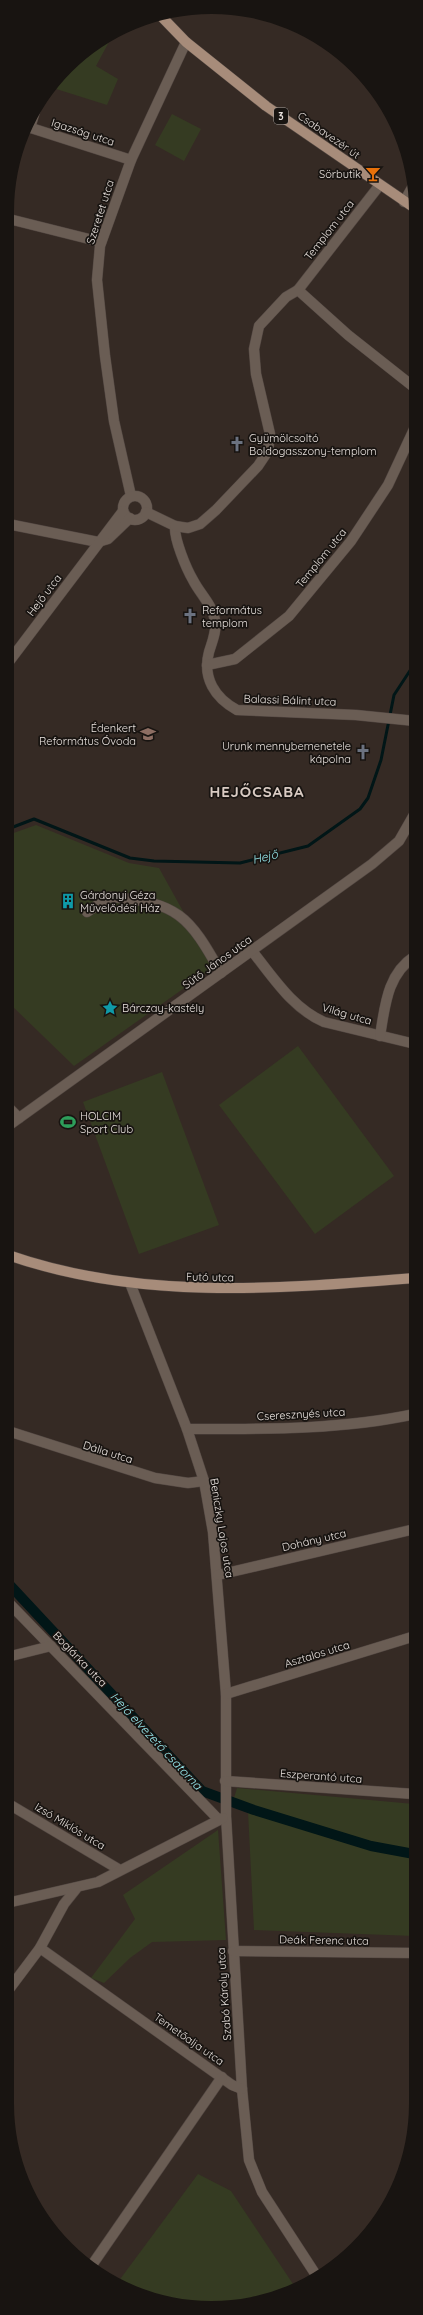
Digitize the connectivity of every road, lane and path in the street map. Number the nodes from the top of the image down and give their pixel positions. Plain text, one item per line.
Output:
1 (165, 20) edge
2 (186, 42) junction
3 (32, 128) edge
4 (130, 160) junction
5 (379, 186) junction
6 (408, 194) edge
7 (404, 202) junction
8 (409, 205) edge
9 (14, 220) edge
10 (102, 242) junction
11 (298, 290) junction
12 (409, 383) edge
13 (409, 440) edge
14 (131, 496) junction
15 (146, 512) junction
16 (126, 514) junction
17 (14, 525) edge
18 (175, 526) junction
19 (98, 542) junction
20 (14, 655) edge
21 (208, 665) junction
22 (409, 720) edge
23 (409, 825) edge
24 (87, 912) dead end
25 (252, 951) junction
26 (409, 961) edge
27 (222, 973) junction
28 (380, 1036) junction
29 (409, 1043) edge
30 (14, 1113) edge
31 (19, 1118) junction
32 (14, 1122) edge
33 (14, 1257) edge
34 (409, 1278) edge
35 (130, 1283) junction
36 (409, 1415) edge
37 (187, 1429) junction
38 (14, 1433) edge
39 (204, 1481) junction
40 (409, 1530) edge
41 (218, 1575) junction
42 (14, 1607) edge
43 (409, 1638) edge
44 (51, 1646) junction
45 (14, 1655) edge
46 (226, 1694) junction
47 (225, 1785) junction
48 (409, 1794) edge
49 (14, 1807) edge
50 (224, 1815) junction
51 (120, 1870) junction
52 (76, 1889) junction
53 (14, 1902) edge
54 (40, 1948) junction
55 (234, 1951) junction
56 (409, 1953) edge
57 (14, 1983) edge
58 (222, 2078) junction
59 (242, 2089) junction
60 (94, 2262) edge
61 (314, 2272) edge

1 - 2 main road, Csabavezér út / 3
2 - 4 street, Szeretet utca
2 - 5 main road, Csabavezér út / 3
3 - 4 street, Igazság utca
4 - 10 street, Szeretet utca
5 - 7 main road, Csabavezér út / 3
5 - 11 street, Templom utca
6 - 7 street
7 - 8 main road, Csabavezér út / 3
9 - 10 street
10 - 14 street, Szeretet utca
11 - 12 street
11 - 18 street, Templom utca
13 - 21 street, Templom utca
14 - 15 street
14 - 16 street
15 - 16 street
15 - 18 street
16 - 19 street, Hejő utca
17 - 19 street
18 - 21 street, Balassi Bálint utca
19 - 20 street, Hejő utca
21 - 22 street, Balassi Bálint utca
23 - 25 street, Sütő János utca
24 - 27 street
25 - 27 street, Sütő János utca
25 - 28 street, Világ utca
26 - 28 street
27 - 31 street, Sütő János utca
28 - 29 street, Világ utca
30 - 31 street
31 - 32 street, Sütő János utca
33 - 35 main road, Futó utca
34 - 35 main road, Futó utca
35 - 37 street, Beniczky Lajos utca
36 - 37 street, Cseresznyés utca
37 - 39 street, Beniczky Lajos utca
38 - 39 street, Dália utca
39 - 41 street, Beniczky Lajos utca
40 - 41 street, Dohány utca
41 - 46 street, Beniczky Lajos utca
42 - 44 street, Boglárka utca
43 - 46 street, Asztalos utca
44 - 45 street
44 - 50 street, Boglárka utca
46 - 47 street, Beniczky Lajos utca
47 - 48 street, Eszperantó utca
47 - 50 street, Szabó Károly utca
49 - 51 street, Izsó Miklós utca
50 - 51 street
50 - 55 street, Szabó Károly utca
51 - 52 street
52 - 53 street
52 - 54 street
54 - 57 street
54 - 58 street, Temetőalja utca
55 - 56 street, Deák Ferenc utca
55 - 59 street, Szabó Károly utca
58 - 59 street
58 - 60 street, Temetőalja utca
59 - 61 street, Szabó Károly utca

